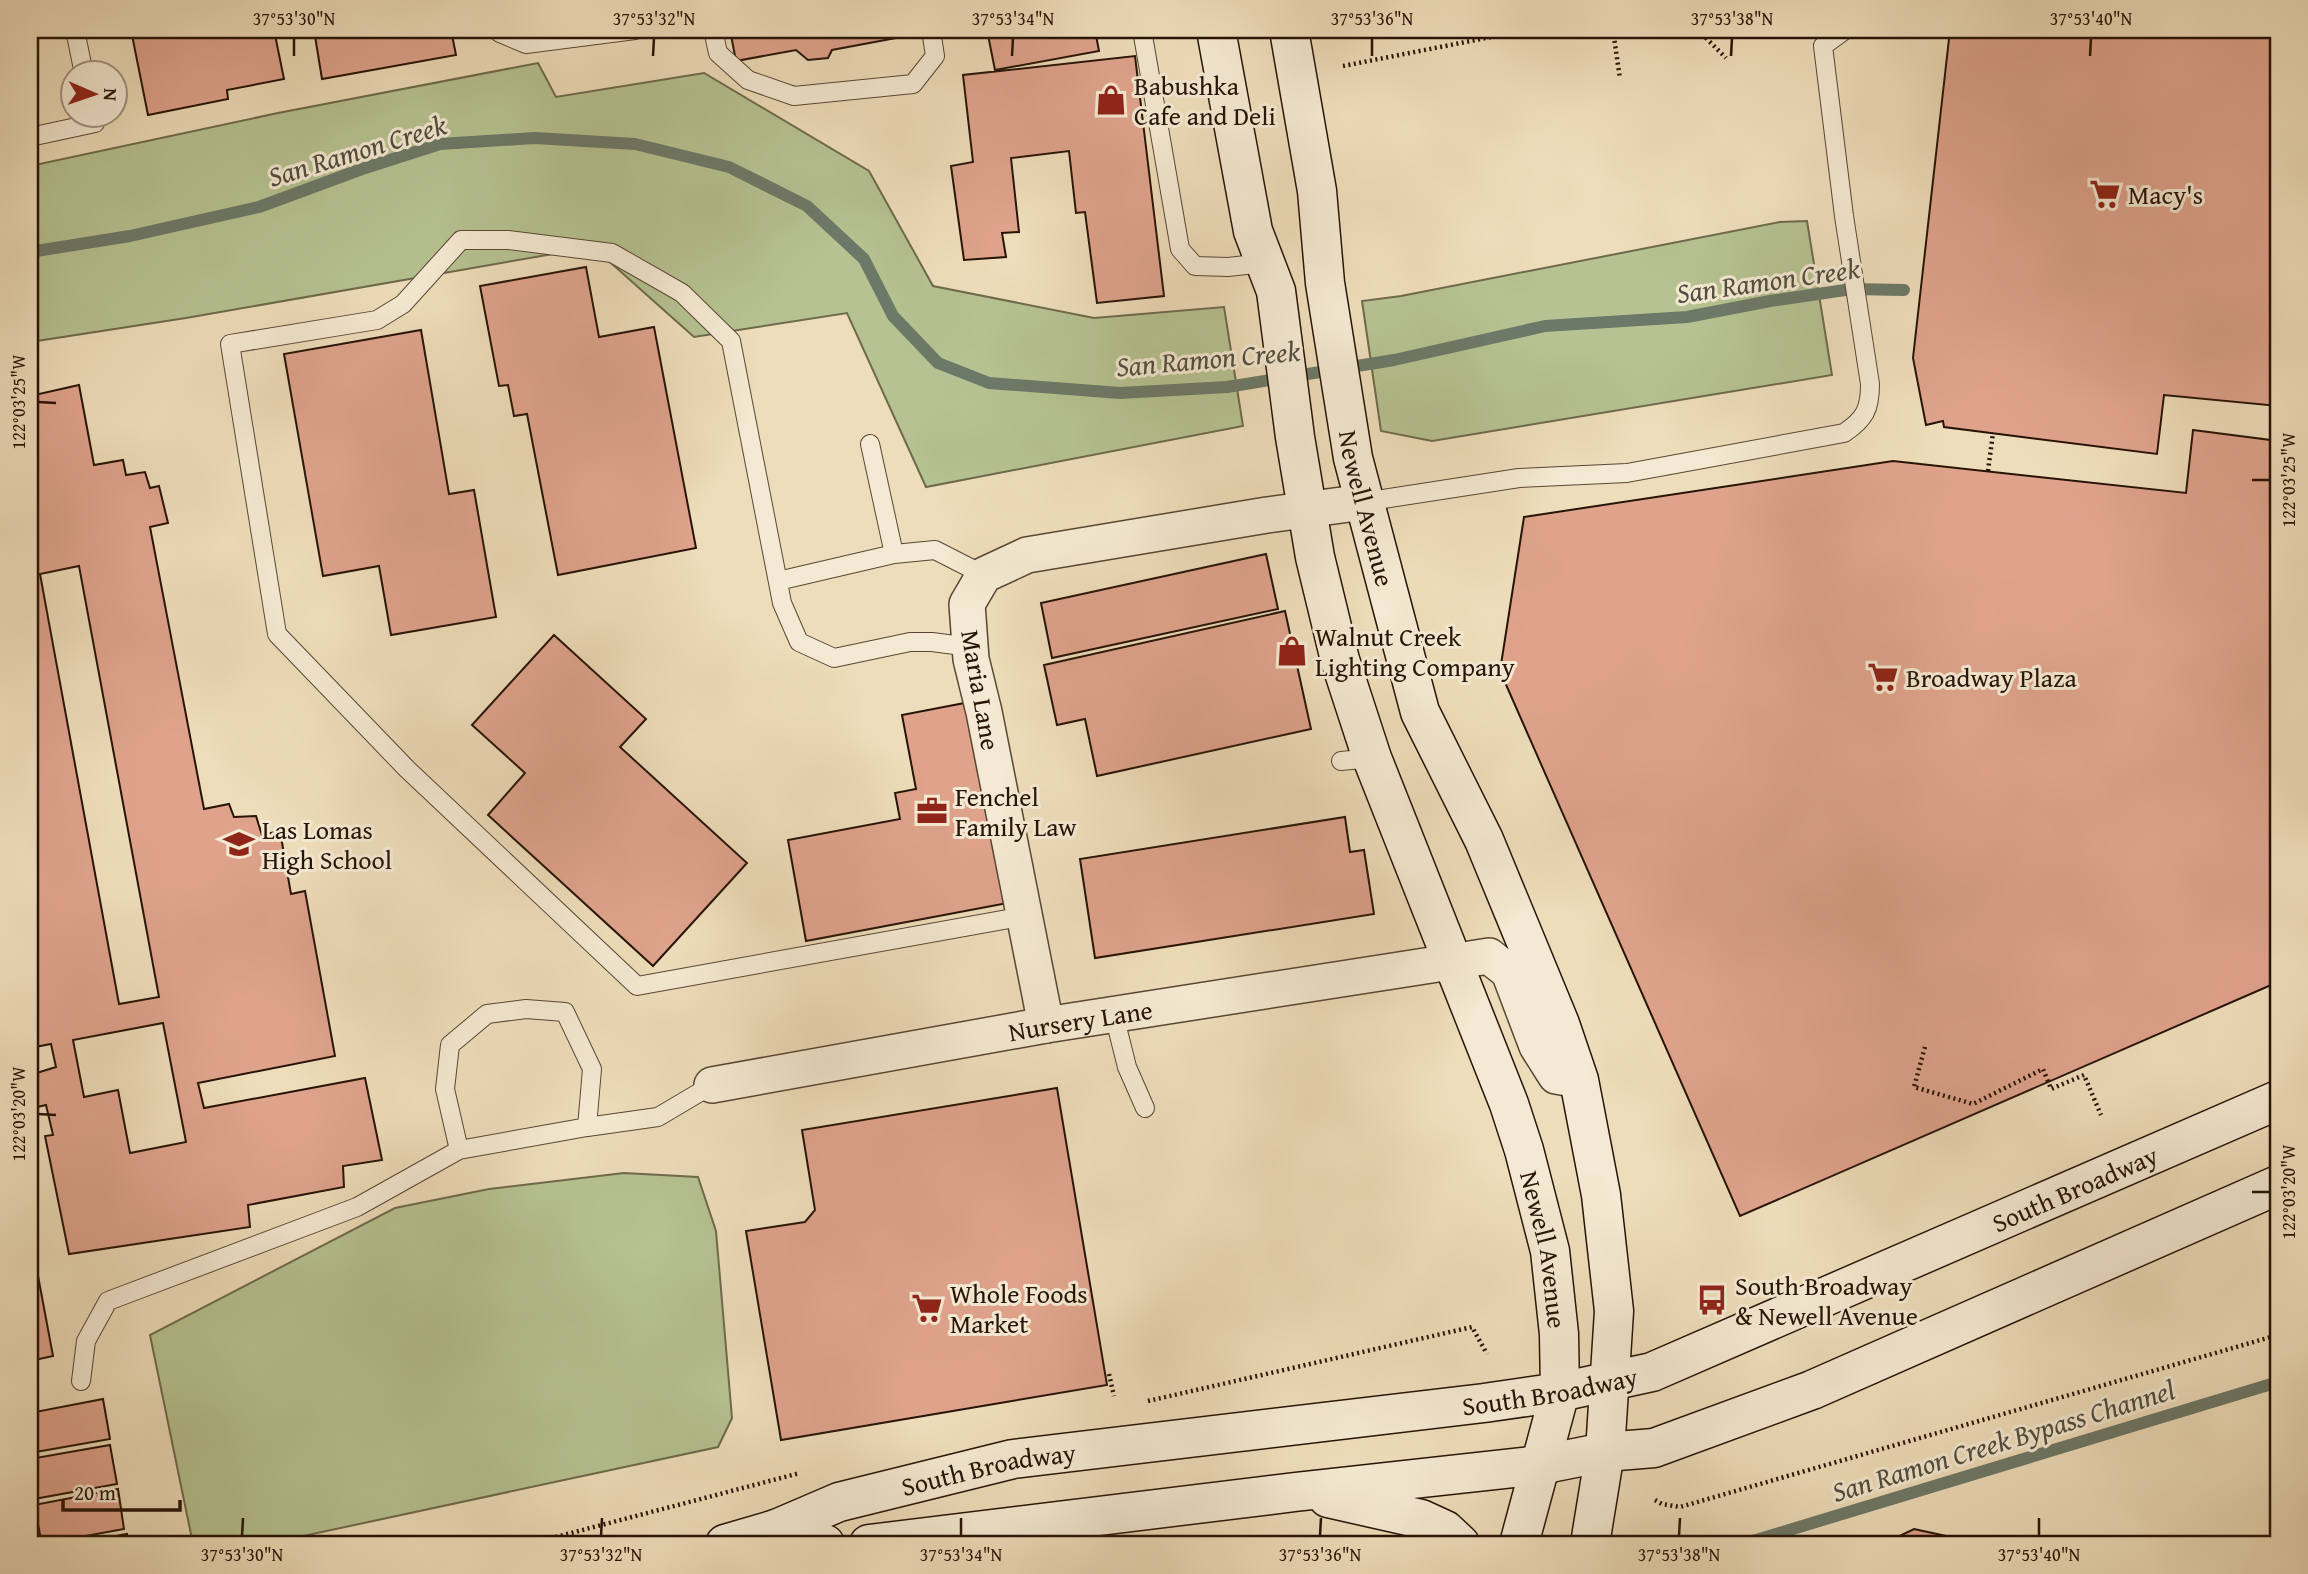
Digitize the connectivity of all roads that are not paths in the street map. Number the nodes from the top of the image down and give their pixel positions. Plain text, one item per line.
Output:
1 (75, 30) edge
2 (500, 30) edge
3 (635, 30) edge
4 (713, 30) edge
5 (931, 30) edge
6 (1142, 30) edge
7 (1216, 30) edge
8 (1289, 30) edge
9 (1845, 30) edge
10 (81, 60) edge
11 (62, 130) edge
12 (30, 137) edge
13 (1270, 277) junction
14 (870, 444) dead end
15 (1364, 502) junction
16 (1308, 509) junction
17 (894, 554) junction
18 (984, 575) junction
19 (778, 581) junction
20 (970, 648) junction
21 (1024, 916) junction
22 (1452, 962) junction
23 (1114, 1015) junction
24 (1046, 1025) junction
25 (1579, 1080) junction
26 (712, 1085) joint
27 (2278, 1100) edge
28 (1145, 1108) dead end
29 (587, 1127) junction
30 (459, 1150) junction
31 (2278, 1185) edge
32 (81, 1381) dead end
33 (1608, 1383) junction
34 (1560, 1392) junction
35 (1605, 1452) junction
36 (1540, 1465) junction
37 (1295, 1492) junction
38 (776, 1529) junction
39 (725, 1544) edge
40 (825, 1544) edge
41 (869, 1544) edge
42 (1460, 1544) edge
43 (1519, 1544) edge
44 (1590, 1544) edge

1 - 10 lane
2 - 3 lane
4 - 5 lane
6 - 13 lane
7 - 13 street, Newell Avenue
8 - 15 street, Newell Avenue
9 - 15 lane
11 - 12 lane
13 - 16 street, Newell Avenue
14 - 17 lane
15 - 16 street
15 - 25 street, Newell Avenue
16 - 18 street
16 - 22 street, Newell Avenue
17 - 18 lane
17 - 19 lane
18 - 20 street, Maria Lane
19 - 20 lane
19 - 21 lane
20 - 21 street, Maria Lane
21 - 24 street, Maria Lane
22 - 23 street, Nursery Lane
22 - 25 street
22 - 34 street, Newell Avenue
23 - 24 street, Nursery Lane
23 - 28 lane
24 - 26 street, Nursery Lane
25 - 33 street, Newell Avenue
26 - 29 lane
27 - 33 street, South Broadway
29 - 30 lane
29 - 30 lane
30 - 32 lane
31 - 35 street, South Broadway
33 - 34 street, South Broadway
33 - 35 street, Newell Avenue
34 - 36 street, Newell Avenue
34 - 38 street, South Broadway
35 - 36 street, South Broadway
35 - 44 street, Newell Avenue
36 - 37 street, South Broadway
36 - 43 street, Newell Avenue
37 - 41 street, South Broadway
37 - 42 street
38 - 39 street, South Broadway
38 - 40 street

